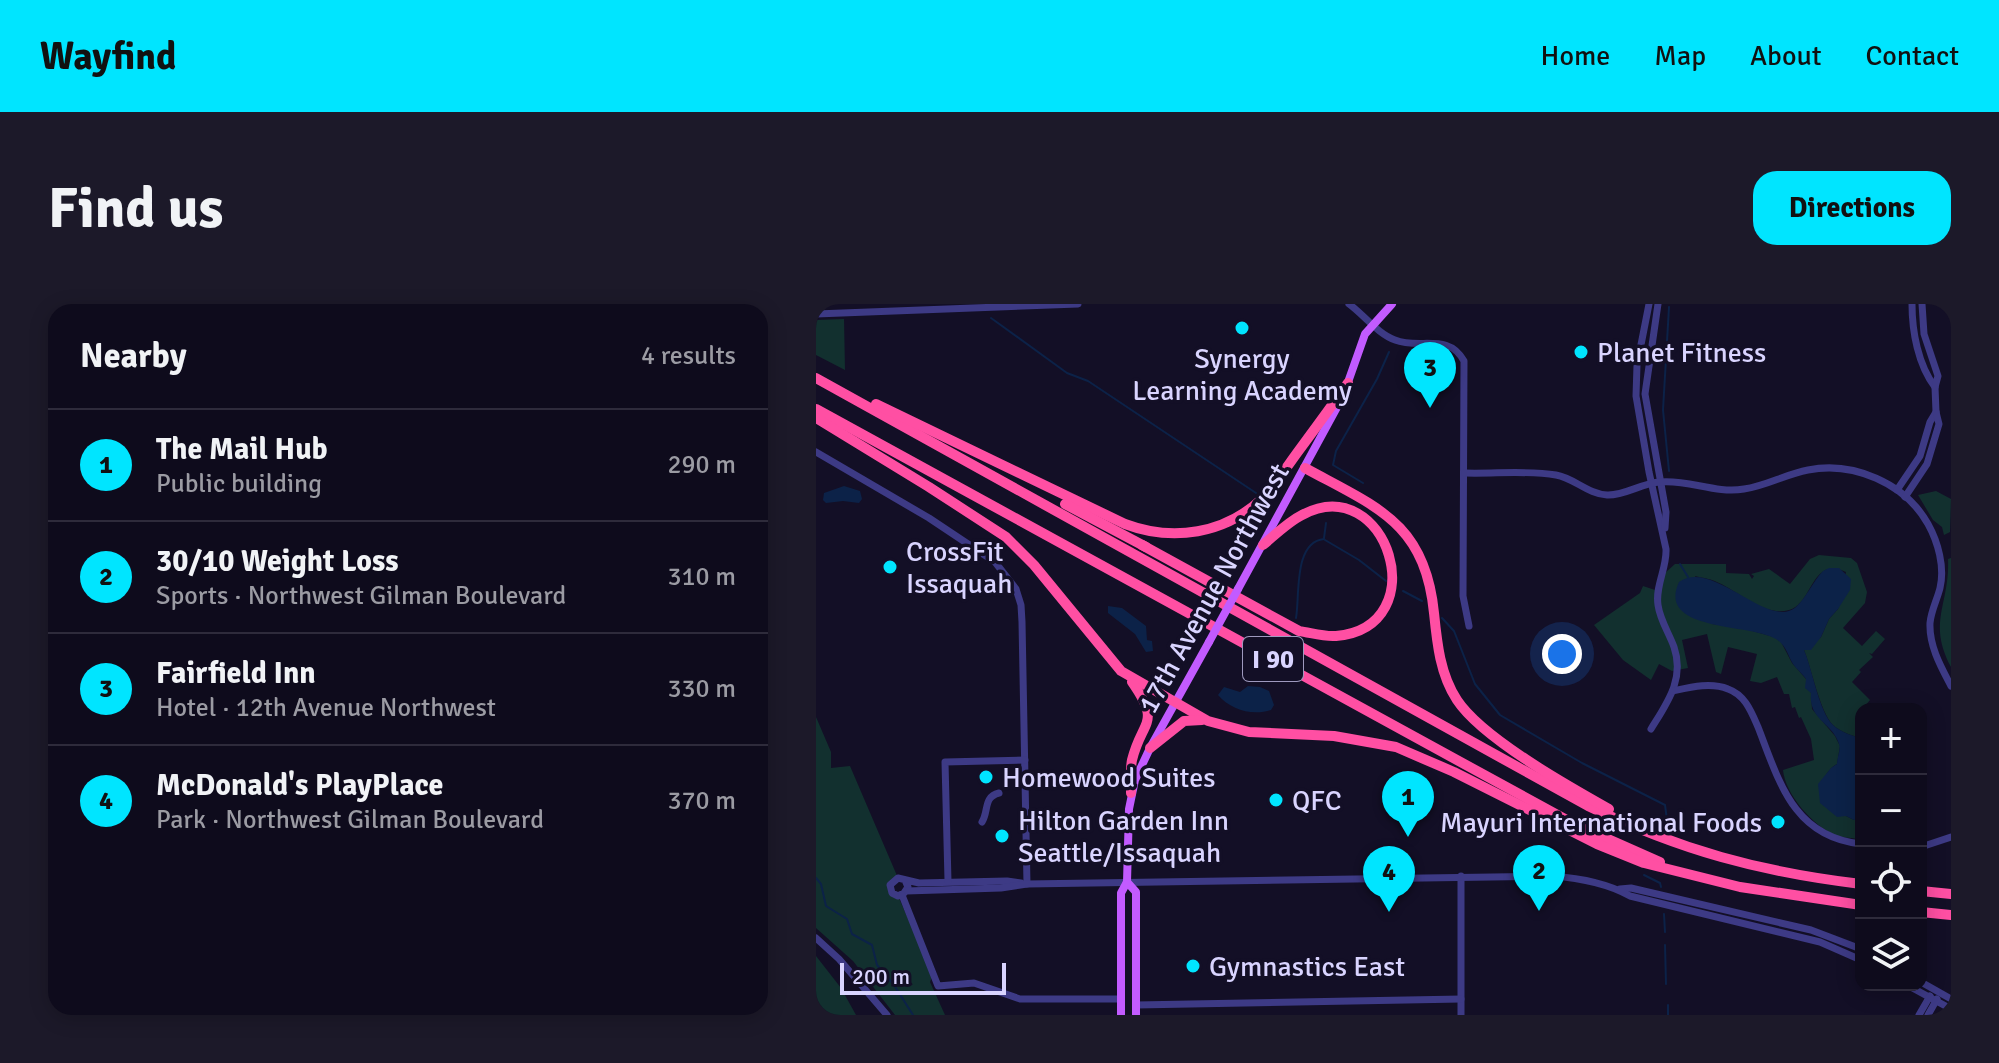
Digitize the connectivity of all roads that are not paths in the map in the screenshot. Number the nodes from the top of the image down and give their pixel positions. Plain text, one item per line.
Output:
1 (1078, 304) edge
2 (1349, 304) edge
3 (1392, 304) edge
4 (1649, 304) edge
5 (1658, 304) edge
6 (1912, 304) edge
7 (1922, 304) edge
8 (816, 314) edge
9 (1372, 323) junction
10 (816, 377) edge
11 (1348, 383) junction
12 (1935, 387) junction
13 (816, 409) edge
14 (1936, 412) junction
15 (816, 418) edge
16 (953, 443) junction
17 (816, 452) edge
18 (1305, 468) junction
19 (1465, 473) junction
20 (1656, 482) junction
21 (1897, 490) junction
22 (1905, 497) junction
23 (1263, 545) junction
24 (1469, 626) dead end
25 (1128, 677) junction
26 (1951, 686) edge
27 (1673, 691) junction
28 (1175, 703) junction
29 (1208, 721) junction
30 (1651, 729) dead end
31 (1150, 748) junction
32 (1025, 760) junction
33 (999, 793) dead end
34 (1131, 793) junction
35 (982, 822) dead end
36 (1660, 838) junction
37 (1951, 839) edge
38 (1855, 843) edge
39 (1927, 845) edge
40 (1461, 876) junction
41 (905, 880) junction
42 (948, 881) junction
43 (1127, 882) junction
44 (1855, 883) edge
45 (1027, 884) junction
46 (1740, 887) junction
47 (1617, 889) junction
48 (1927, 892) edge
49 (904, 893) junction
50 (1951, 894) edge
51 (1855, 904) edge
52 (1927, 913) edge
53 (1951, 915) edge
54 (816, 938) edge
55 (1855, 947) edge
56 (1855, 957) edge
57 (1927, 988) edge
58 (1924, 991) edge
59 (1935, 995) junction
60 (1121, 999) junction
61 (1461, 999) junction
62 (1951, 999) edge
63 (1136, 1005) junction
64 (1951, 1009) edge
65 (887, 1015) edge
66 (1121, 1015) edge
67 (1136, 1015) edge
68 (1461, 1015) edge
69 (1919, 1015) edge
70 (1928, 1015) edge

1 - 8 street
2 - 9 street
3 - 9 main road
4 - 20 street
5 - 20 street
6 - 12 street
7 - 12 street
9 - 11 main road, 17th Avenue Northwest
9 - 19 street
10 - 16 highway
10 - 36 highway, I 90
11 - 16 highway
11 - 18 main road, 17th Avenue Northwest
12 - 14 street
13 - 46 highway, I 90
14 - 21 street
14 - 22 street
15 - 25 highway
16 - 23 highway
17 - 32 street
18 - 23 main road, 17th Avenue Northwest
18 - 36 highway
19 - 20 street
19 - 24 street
20 - 21 street
20 - 27 street
21 - 22 street
22 - 26 street
23 - 28 main road, 17th Avenue Northwest, bridge
25 - 28 highway
25 - 34 highway
27 - 30 street
27 - 38 street
28 - 29 highway
28 - 31 main road, 17th Avenue Northwest
29 - 31 highway
29 - 46 highway
31 - 34 main road, 17th Avenue Northwest
32 - 42 street
32 - 45 street
33 - 35 street
34 - 43 main road, 17th Avenue Northwest
36 - 44 highway, I 90
37 - 39 street
40 - 43 street
40 - 47 street
40 - 61 street
41 - 42 street
41 - 49 street
41 - 49 street
42 - 45 street
43 - 45 street
43 - 60 main road, 17th Avenue Northwest
43 - 63 main road, 17th Avenue Northwest
45 - 49 street
46 - 51 highway, I 90
47 - 55 street
47 - 56 street
48 - 50 highway
49 - 60 street
52 - 53 highway
54 - 65 street
57 - 59 street
58 - 59 street
59 - 62 street
59 - 64 street
59 - 69 street
59 - 70 street
60 - 66 main road, 17th Avenue Northwest
61 - 63 street
61 - 68 street
63 - 67 main road, 17th Avenue Northwest

